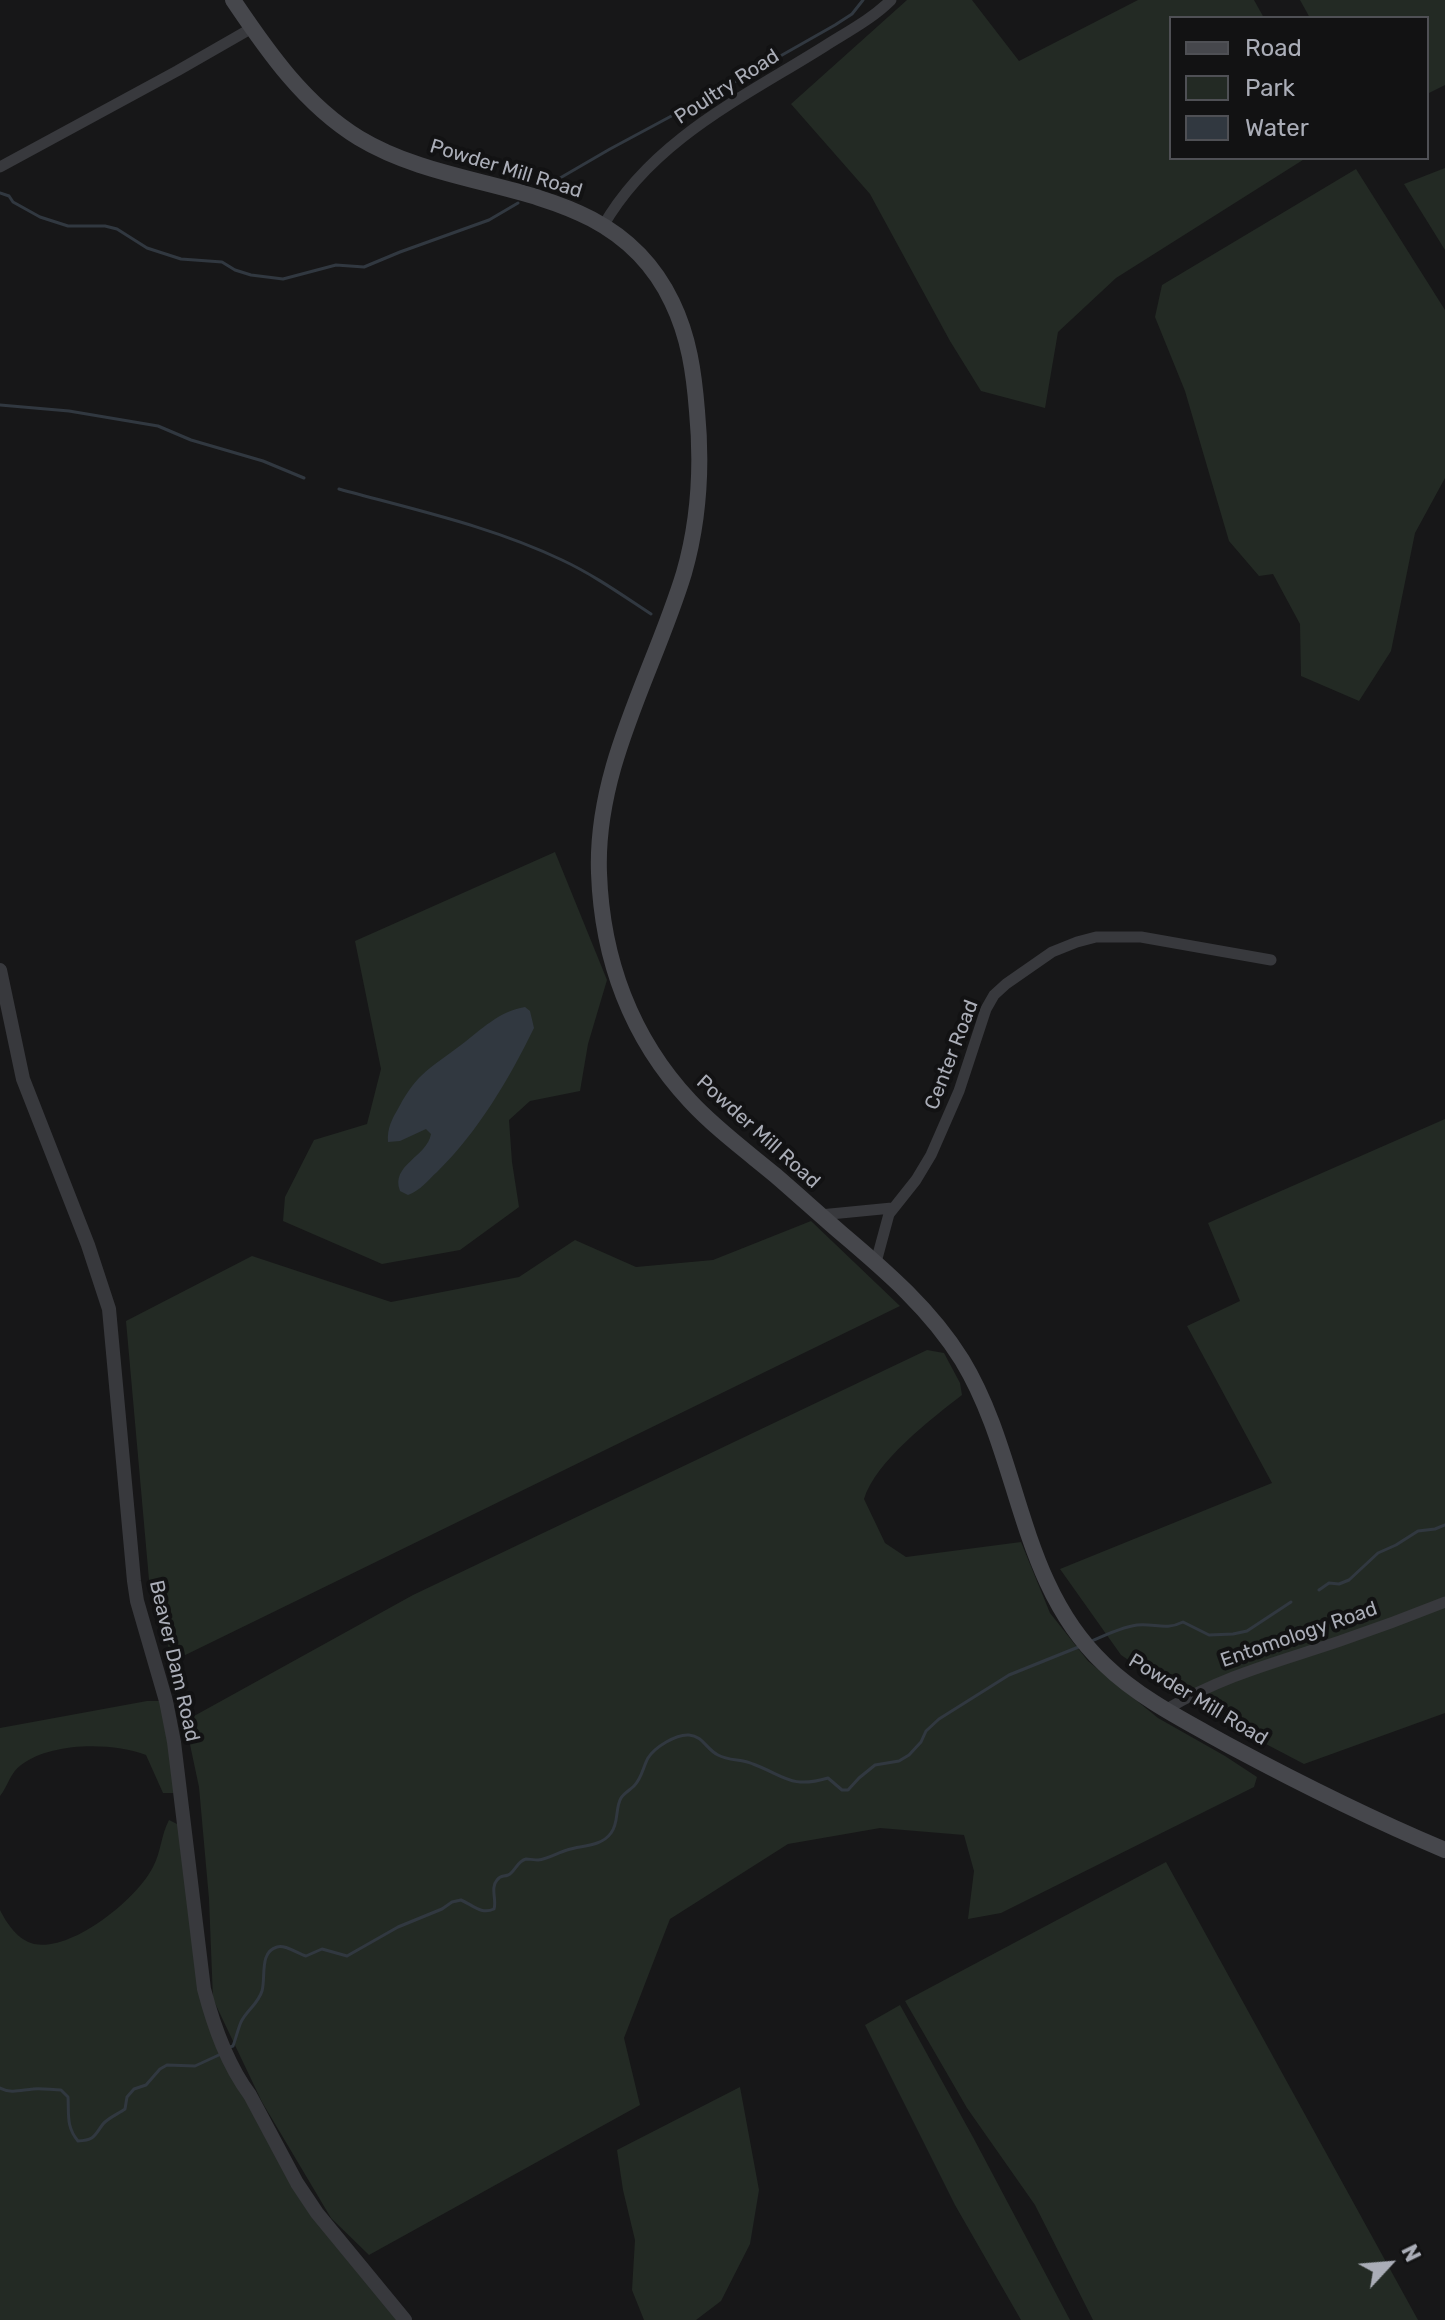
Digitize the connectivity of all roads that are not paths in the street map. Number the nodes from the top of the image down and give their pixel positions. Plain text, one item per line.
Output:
1 (233, 0) edge
2 (891, 0) edge
3 (252, 28) junction
4 (0, 167) edge
5 (603, 226) junction
6 (1271, 960) dead end
7 (0, 970) edge
8 (892, 1208) junction
9 (820, 1215) junction
10 (876, 1262) junction
11 (1445, 1602) edge
12 (1167, 1709) junction
13 (1445, 1850) edge
14 (405, 2320) edge

1 - 3 main road, Powder Mill Road
2 - 5 street, Poultry Road
3 - 4 street
3 - 5 main road, Powder Mill Road
5 - 9 main road, Powder Mill Road
6 - 8 street, Center Road
7 - 14 street, Beaver Dam Road
8 - 9 street
8 - 10 street, Center Road
9 - 10 main road, Powder Mill Road
10 - 12 main road, Powder Mill Road
11 - 12 street, Entomology Road
12 - 13 main road, Powder Mill Road

